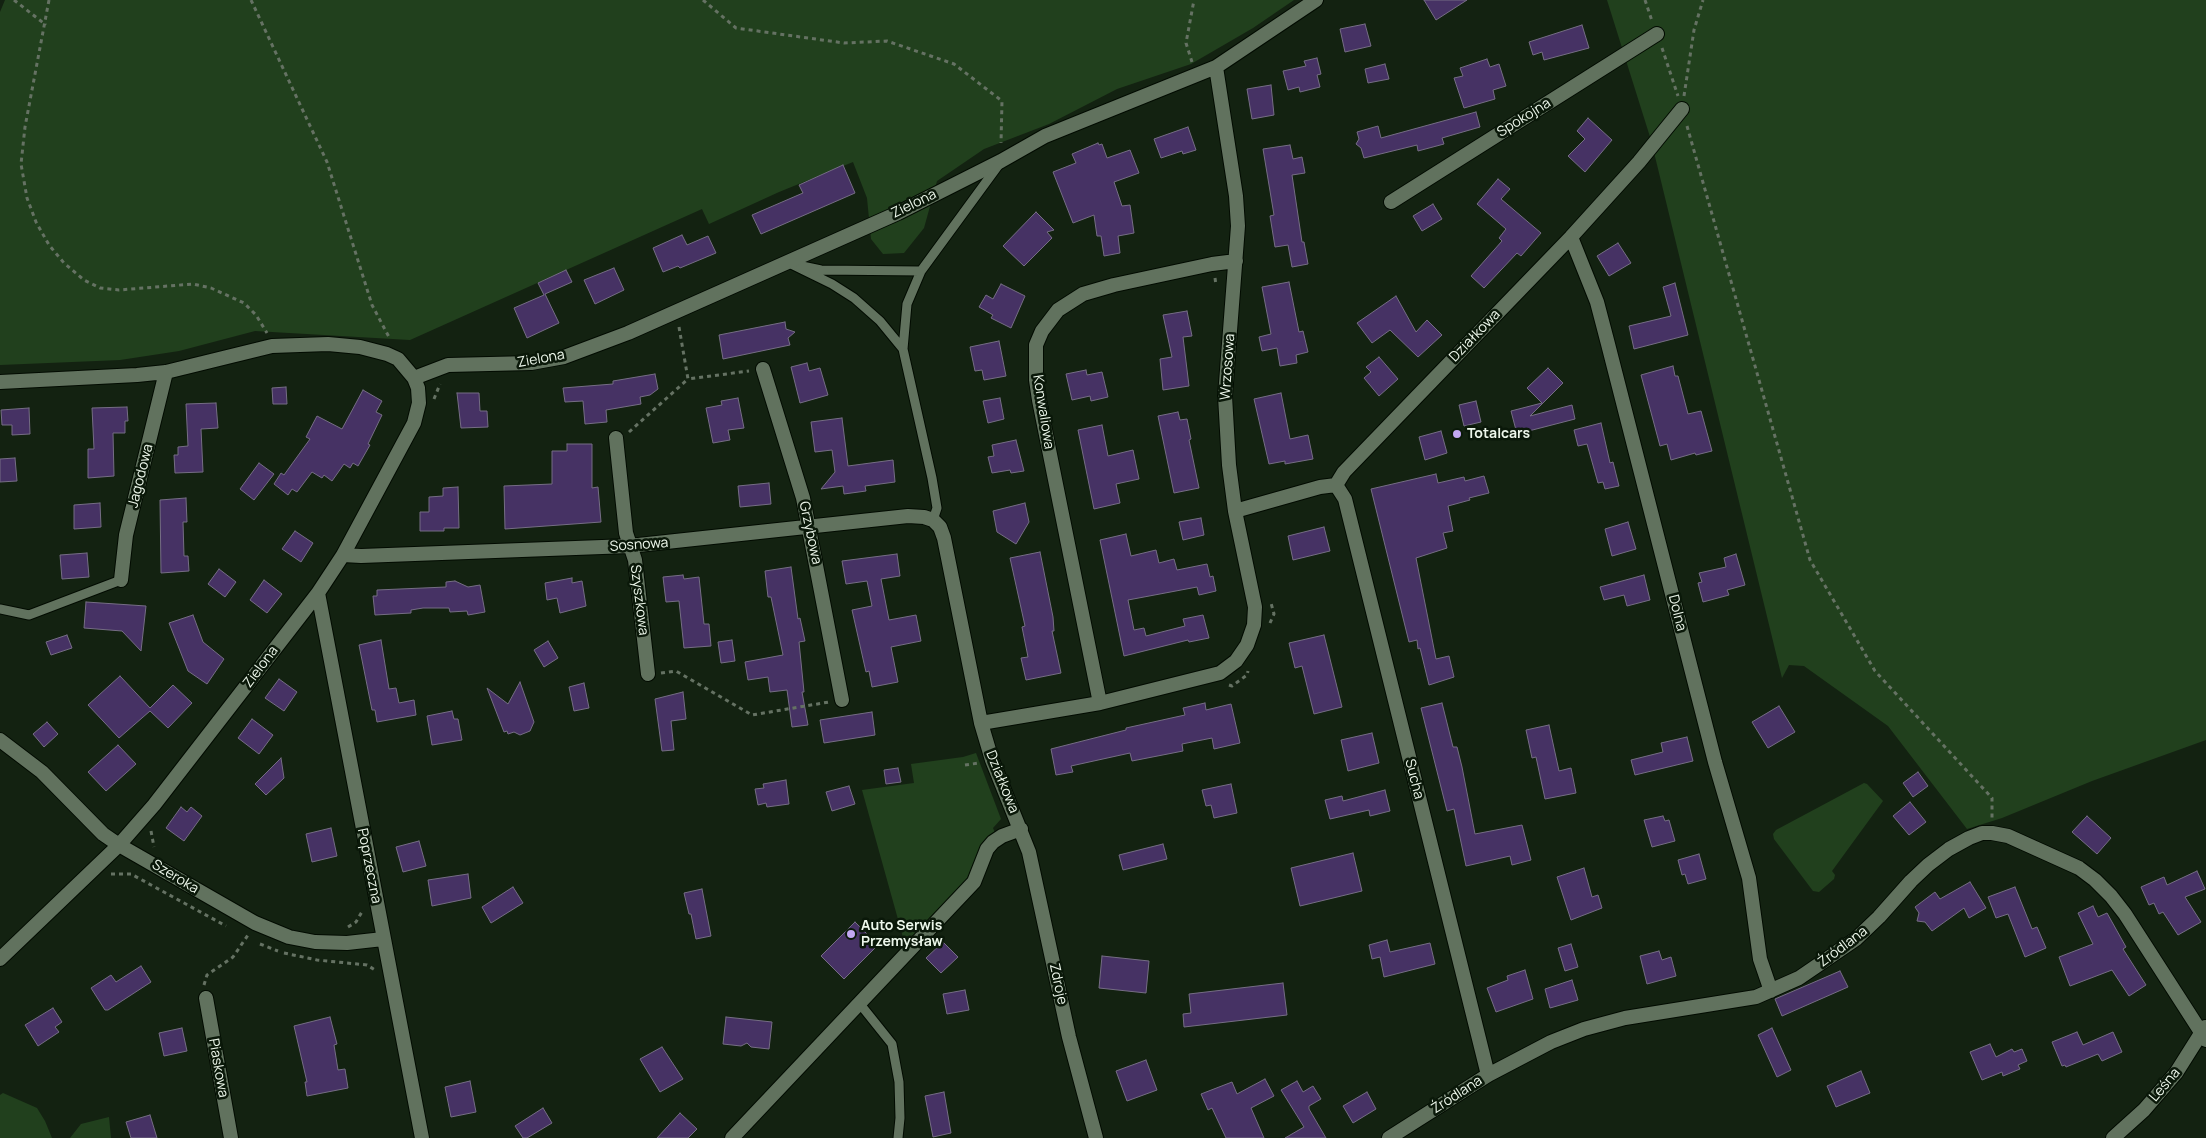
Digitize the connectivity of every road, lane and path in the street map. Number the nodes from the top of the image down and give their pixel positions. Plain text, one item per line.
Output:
1 (14, 0) edge
2 (49, 0) edge
3 (251, 0) edge
4 (703, 0) edge
5 (1194, 0) edge
6 (1316, 0) edge
7 (1645, 0) edge
8 (1703, 0) edge
9 (46, 25) junction
10 (1657, 34) junction
11 (1216, 67) junction
12 (1196, 75) junction
13 (1682, 109) junction
14 (1001, 161) junction
15 (1391, 202) dead end
16 (1571, 237) junction
17 (1236, 261) junction
18 (787, 262) junction
19 (921, 271) junction
20 (1208, 282) dead end
21 (1222, 288) dead end
22 (677, 311) junction
23 (272, 346) junction
24 (902, 349) junction
25 (398, 360) junction
26 (448, 365) junction
27 (763, 369) joint
28 (166, 372) junction
29 (414, 378) junction
30 (688, 379) junction
31 (0, 382) edge
32 (434, 401) dead end
33 (616, 441) joint
34 (1336, 485) junction
35 (1236, 511) junction
36 (933, 520) junction
37 (809, 528) junction
38 (630, 546) junction
39 (342, 555) junction
40 (121, 580) joint
41 (318, 593) junction
42 (1269, 597) dead end
43 (0, 609) edge
44 (1267, 630) dead end
45 (1242, 662) junction
46 (648, 674) joint
47 (1222, 684) dead end
48 (842, 700) joint
49 (1100, 703) junction
50 (981, 723) junction
51 (0, 740) edge
52 (982, 763) dead end
53 (965, 765) dead end
54 (152, 828) dead end
55 (1021, 829) junction
56 (1992, 833) junction
57 (119, 845) junction
58 (155, 850) dead end
59 (364, 904) dead end
60 (254, 923) junction
61 (343, 929) dead end
62 (384, 939) junction
63 (0, 959) edge
64 (1771, 991) junction
65 (206, 998) joint
66 (860, 1004) junction
67 (2205, 1032) edge
68 (1488, 1075) junction
69 (231, 1138) edge
70 (422, 1138) edge
71 (732, 1138) edge
72 (898, 1138) edge
73 (1096, 1138) edge
74 (1389, 1138) edge
75 (2113, 1138) edge

1 - 9 path
2 - 9 path
3 - 25 path
4 - 14 path
5 - 12 path
6 - 11 street, Zielona
7 - 10 path
8 - 13 path
9 - 23 path
10 - 13 path
10 - 15 street, Spokojna
11 - 12 street, Zielona
11 - 17 street, Wrzosowa
12 - 14 street, Zielona
13 - 16 street, Działkowa
13 - 56 path
14 - 18 street, Zielona
14 - 19 lane
16 - 34 street, Działkowa
16 - 64 street, Dolna
17 - 35 street, Wrzosowa
17 - 49 street, Konwaliowa
18 - 19 lane
18 - 22 street, Zielona
18 - 24 lane
19 - 24 lane
20 - 21 path
22 - 26 street, Zielona
22 - 30 path
23 - 25 street
23 - 28 street
24 - 36 lane
25 - 29 street
26 - 29 street, Zielona
26 - 32 path
27 - 30 path
27 - 37 street, Grzybowa
28 - 31 street
28 - 40 street, Jagodowa
29 - 39 street, Zielona
30 - 33 path
33 - 38 street, Szyszkowa
34 - 35 street
34 - 68 street, Sucha
35 - 45 street, Wrzosowa
36 - 37 street, Sosnowa
36 - 50 street, Działkowa
37 - 38 street, Sosnowa
37 - 48 street, Grzybowa
38 - 39 street, Sosnowa
38 - 46 street, Szyszkowa
39 - 41 street, Zielona
40 - 43 lane
41 - 57 street, Zielona
41 - 62 street, Poprzeczna
42 - 44 path
45 - 47 path
45 - 49 street
46 - 48 path
49 - 50 street
50 - 55 street, Działkowa
51 - 57 street, Szeroka
52 - 53 path
54 - 58 path
55 - 66 street, Działkowa
55 - 73 street, Zdroje
56 - 64 street, Źródlana
56 - 67 street, Źródlana
57 - 60 street, Szeroka
57 - 63 street, Zielona
59 - 61 path
60 - 62 street, Szeroka
60 - 65 path
62 - 70 street, Poprzeczna
64 - 68 street, Źródlana
65 - 69 street, Piaskowa
66 - 71 street, Działkowa
66 - 72 lane
67 - 75 street, Leśna
68 - 74 street, Źródlana

